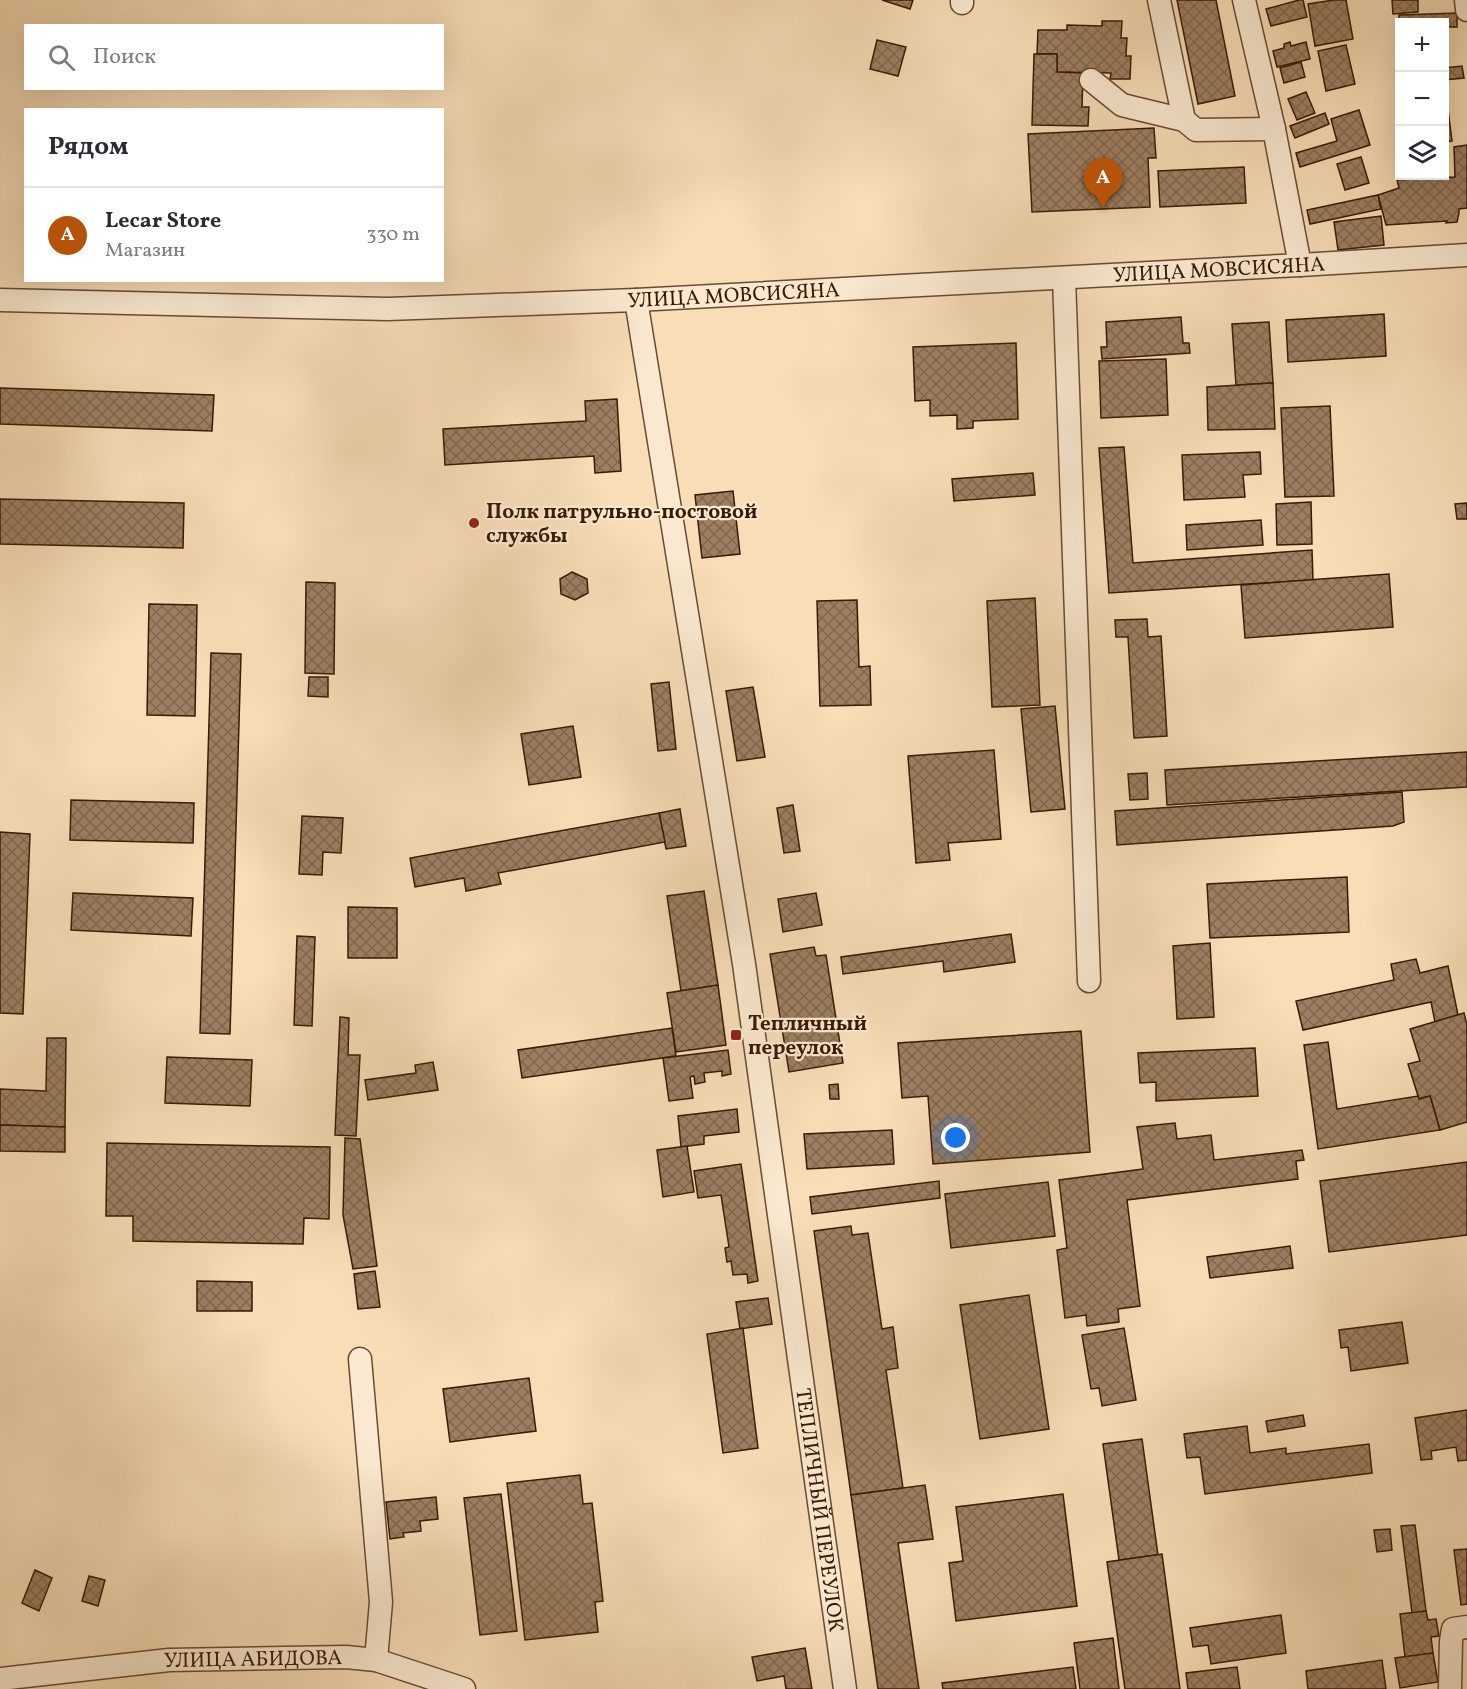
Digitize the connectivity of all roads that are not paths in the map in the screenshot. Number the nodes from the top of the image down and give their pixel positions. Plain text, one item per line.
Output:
1 (1159, 0) edge
2 (1244, 0) edge
3 (1466, 0) edge
4 (1467, 10) edge
5 (1091, 80) dead end
6 (1184, 120) junction
7 (1274, 129) junction
8 (1467, 255) edge
9 (1300, 265) junction
10 (1064, 278) junction
11 (0, 300) edge
12 (636, 300) junction
13 (1089, 981) dead end
14 (360, 1359) dead end
15 (1467, 1627) edge
16 (376, 1660) junction
17 (0, 1679) edge
18 (464, 1689) edge
19 (845, 1689) edge
20 (1450, 1689) edge

1 - 6 street
2 - 7 street
3 - 4 street
5 - 6 street
6 - 7 street
7 - 9 street
8 - 9 street, УЛИЦА МОВСИСЯНА
9 - 10 street, УЛИЦА МОВСИСЯНА
10 - 12 street, УЛИЦА МОВСИСЯНА
10 - 13 street
11 - 12 street, УЛИЦА МОВСИСЯНА
12 - 19 street, ТЕПЛИЧНЫЙ ПЕРЕУЛОК
14 - 16 street
15 - 20 street
16 - 17 street, УЛИЦА АБИДОВА
16 - 18 street, УЛИЦА АБИДОВА

